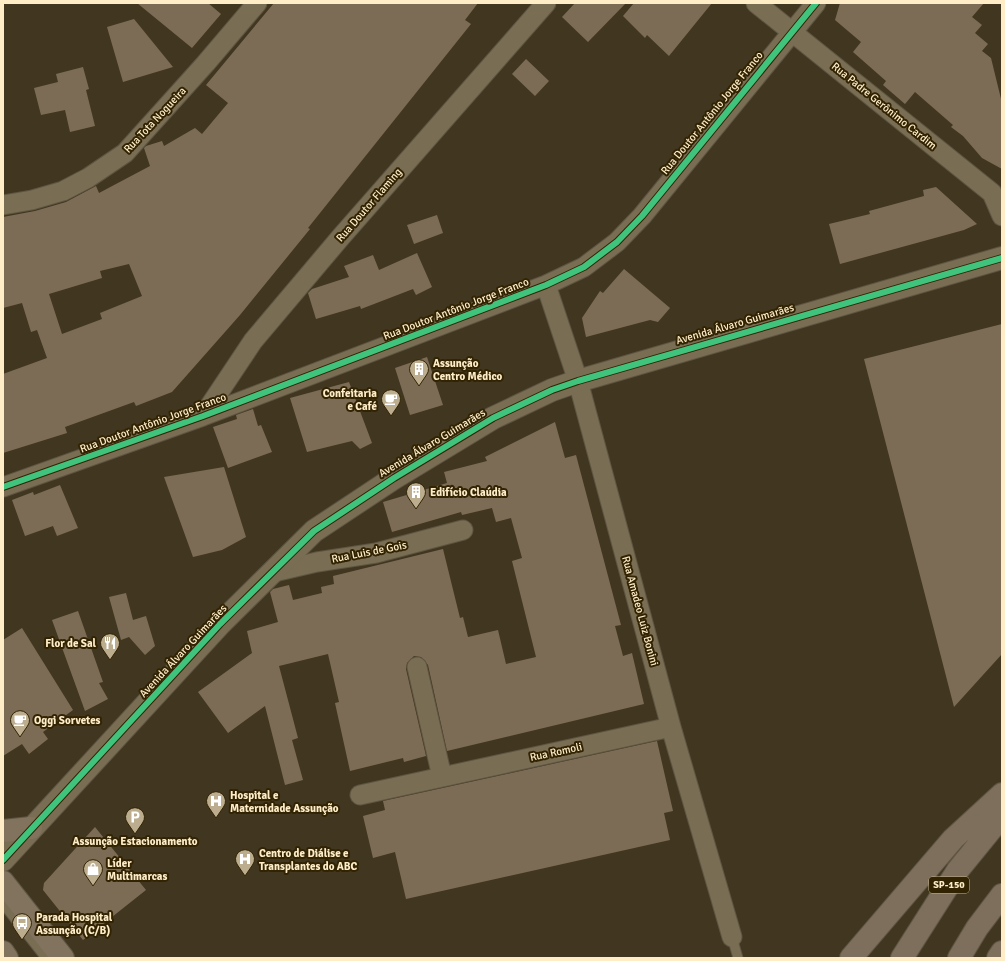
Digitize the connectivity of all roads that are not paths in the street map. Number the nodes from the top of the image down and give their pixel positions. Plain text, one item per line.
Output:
1 (257, 3) edge
2 (546, 3) edge
3 (756, 3) edge
4 (816, 3) edge
5 (793, 32) junction
6 (997, 191) edge
7 (3, 205) edge
8 (1002, 216) edge
9 (1002, 258) edge
10 (546, 285) junction
11 (578, 380) junction
12 (202, 416) junction
13 (3, 487) edge
14 (463, 530) dead end
15 (274, 572) junction
16 (417, 667) dead end
17 (670, 727) junction
18 (442, 777) junction
19 (1002, 794) edge
20 (360, 795) dead end
21 (1002, 816) edge
22 (31, 828) junction
23 (3, 831) edge
24 (3, 860) edge
25 (3, 882) edge
26 (1002, 895) edge
27 (3, 896) edge
28 (732, 937) joint
29 (3, 952) edge
30 (1002, 952) edge
31 (7, 958) edge
32 (46, 958) edge
33 (63, 958) edge
34 (738, 958) edge
35 (851, 958) edge
36 (902, 958) edge
37 (959, 958) edge
38 (998, 958) edge

1 - 7 street, Rua Tota Nogueira
2 - 12 street, Rua Doutor Flaming
3 - 5 street, Rua Padre Gerônimo Cardim
4 - 5 street, Rua Doutor Antônio Jorge Franco
5 - 6 street, Rua Padre Gerônimo Cardim
5 - 10 street, Rua Doutor Antônio Jorge Franco
6 - 8 street, Rua Padre Gerônimo Cardim
9 - 11 street, Avenida Álvaro Guimarães
10 - 11 street, Rua Amadeo Luiz Bonini
10 - 12 street, Rua Doutor Antônio Jorge Franco
11 - 15 street, Avenida Álvaro Guimarães
11 - 17 street, Rua Amadeo Luiz Bonini
12 - 13 street, Rua Doutor Antônio Jorge Franco
14 - 15 street, Rua Luis de Gois
15 - 22 street, Avenida Álvaro Guimarães
16 - 18 street
17 - 18 street, Rua Romoli
17 - 28 street, Rua Amadeo Luiz Bonini
18 - 20 street, Rua Romoli
19 - 35 highway
21 - 36 highway, SP-150
22 - 23 main road
22 - 24 street, Avenida Álvaro Guimarães
25 - 33 main road
26 - 37 highway
27 - 32 lane
28 - 34 lane
29 - 31 main road
30 - 38 highway

